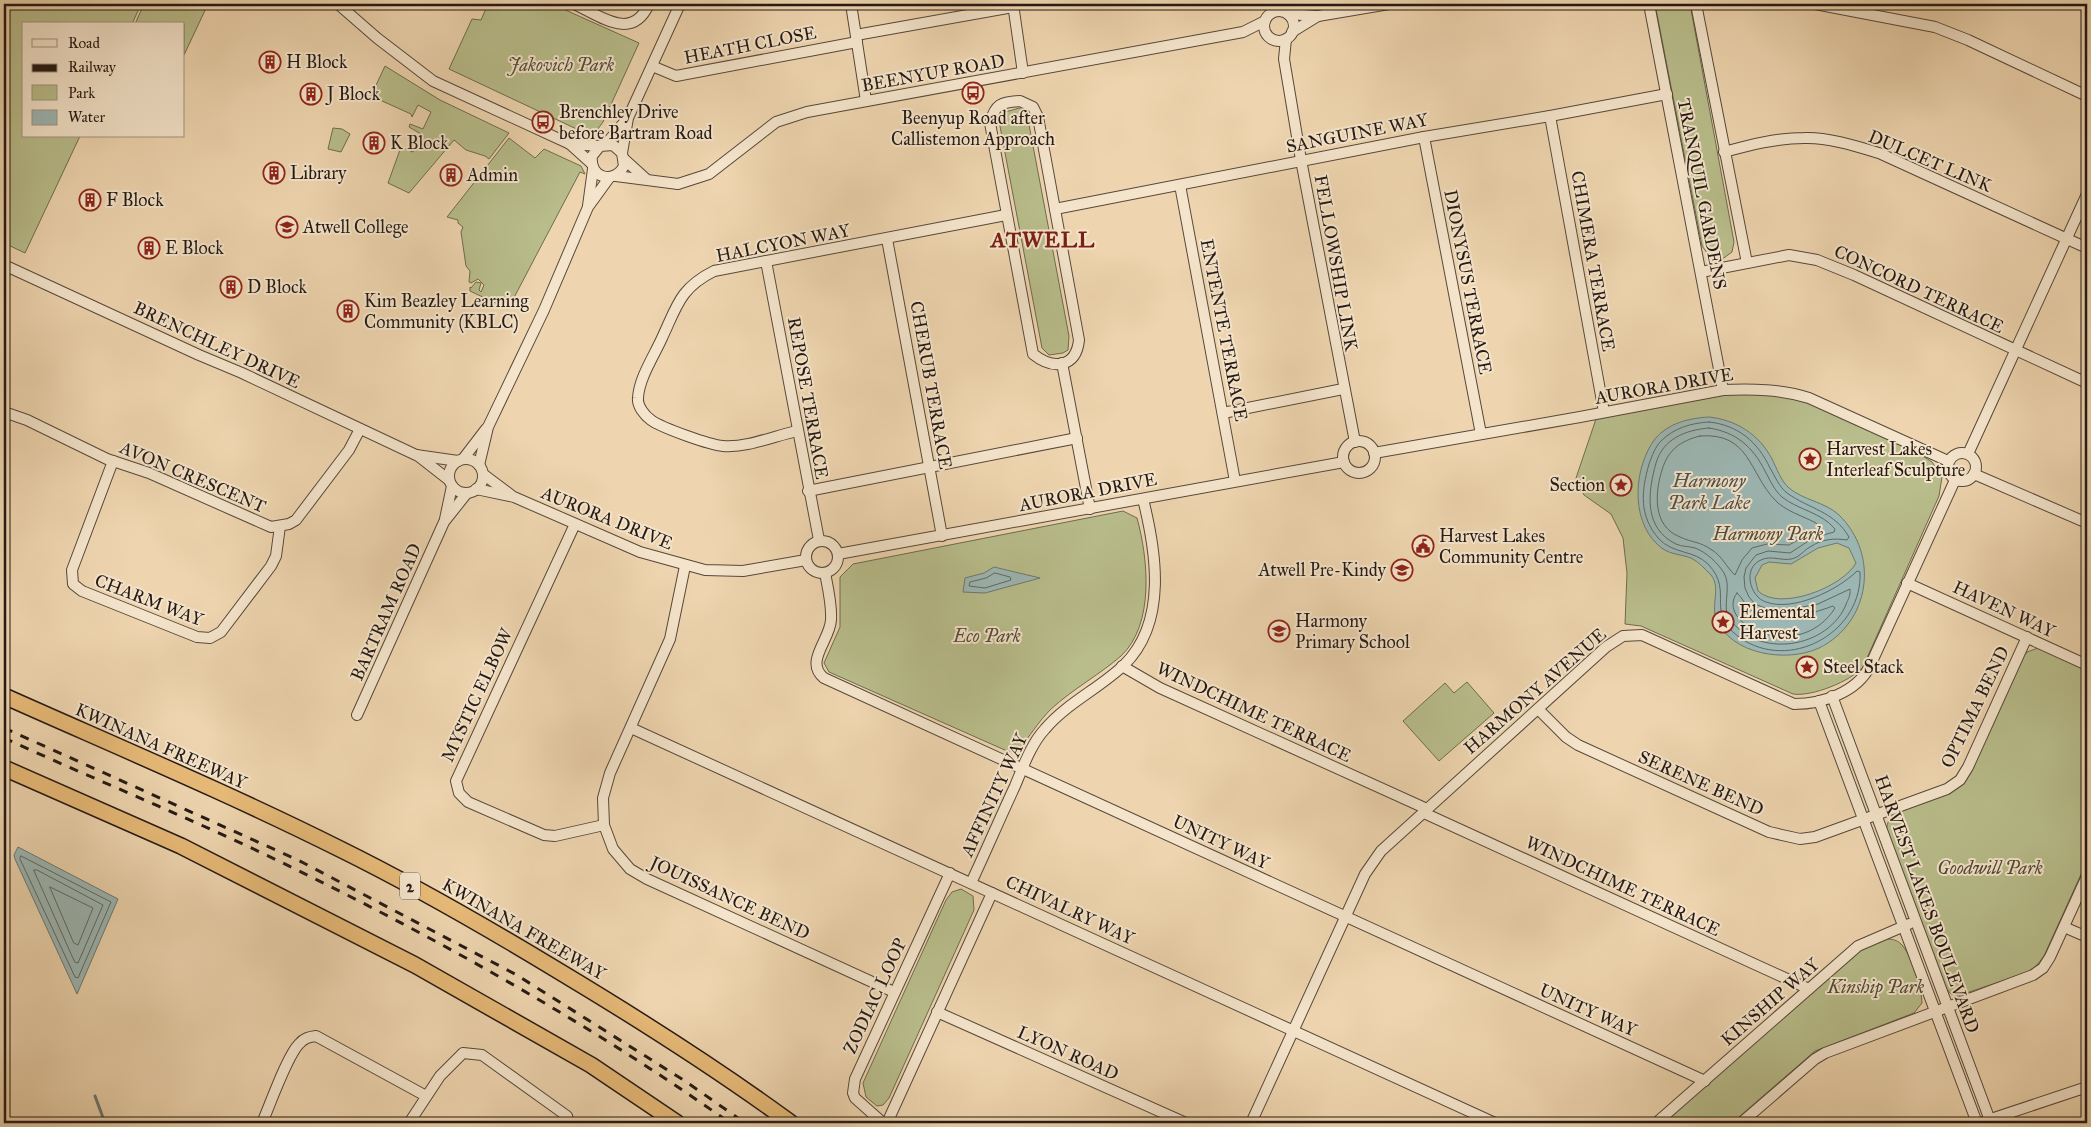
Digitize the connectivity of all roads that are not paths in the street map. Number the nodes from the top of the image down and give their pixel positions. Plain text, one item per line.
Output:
1 (338, 4) edge
2 (574, 4) edge
3 (649, 4) edge
4 (680, 4) edge
5 (851, 4) edge
6 (1389, 4) edge
7 (1649, 4) edge
8 (1696, 4) edge
9 (1815, 4) edge
10 (1013, 5) edge
11 (1284, 10) edge
12 (1269, 13) edge
13 (1318, 16) junction
14 (1243, 32) junction
15 (1289, 35) junction
16 (1270, 37) junction
17 (857, 39) junction
18 (1284, 59) junction
19 (652, 66) junction
20 (1023, 73) junction
21 (1667, 94) junction
22 (2087, 96) edge
23 (866, 101) junction
24 (1550, 116) junction
25 (628, 118) junction
26 (1424, 137) junction
27 (570, 144) junction
28 (603, 146) junction
29 (1724, 152) junction
30 (623, 156) junction
31 (1301, 160) junction
32 (592, 166) junction
33 (612, 177) junction
34 (646, 179) junction
35 (1180, 185) junction
36 (2087, 194) edge
37 (588, 207) junction
38 (1055, 209) junction
39 (1006, 215) junction
40 (887, 239) junction
41 (2068, 239) junction
42 (2087, 248) edge
43 (766, 262) junction
44 (1747, 263) junction
45 (4, 265) edge
46 (1701, 272) junction
47 (2014, 351) junction
48 (1062, 363) junction
49 (2087, 383) edge
50 (1343, 388) junction
51 (1723, 390) junction
52 (4, 412) edge
53 (1604, 412) junction
54 (1223, 413) junction
55 (488, 427) junction
56 (360, 429) junction
57 (797, 431) junction
58 (1481, 434) junction
59 (1077, 438) junction
60 (1354, 442) junction
61 (1374, 453) junction
62 (1968, 454) junction
63 (416, 455) junction
64 (460, 460) junction
65 (1948, 461) junction
66 (113, 462) junction
67 (1344, 462) junction
68 (929, 467) junction
69 (481, 469) junction
70 (1974, 474) junction
71 (1955, 480) junction
72 (1235, 481) junction
73 (450, 483) junction
74 (472, 491) junction
75 (808, 491) junction
76 (514, 497) junction
77 (1143, 499) junction
78 (1090, 509) junction
79 (444, 522) junction
80 (575, 524) junction
81 (2087, 524) edge
82 (280, 526) junction
83 (942, 536) junction
84 (819, 540) junction
85 (838, 554) junction
86 (806, 560) junction
87 (685, 566) junction
88 (825, 573) junction
89 (1907, 583) junction
90 (2027, 637) junction
91 (2087, 665) edge
92 (1122, 666) junction
93 (4, 696) edge
94 (1832, 696) junction
95 (1819, 701) junction
96 (1538, 709) junction
97 (357, 715) dead end
98 (630, 728) junction
99 (4, 768) edge
100 (1023, 769) junction
101 (1425, 811) junction
102 (1877, 815) junction
103 (1865, 820) junction
104 (604, 825) junction
105 (950, 873) junction
106 (2087, 876) edge
107 (971, 883) junction
108 (992, 892) junction
109 (1345, 918) junction
110 (1916, 922) junction
111 (1904, 926) junction
112 (2064, 927) junction
113 (2087, 937) edge
114 (1809, 989) junction
115 (894, 992) junction
116 (1949, 1007) junction
117 (937, 1012) junction
118 (1936, 1012) junction
119 (1293, 1031) junction
120 (1704, 1081) junction
121 (2087, 1086) edge
122 (426, 1096) junction
123 (1744, 1122) edge
124 (1984, 1122) edge
125 (262, 1123) edge
126 (408, 1123) edge
127 (569, 1123) edge
128 (677, 1123) edge
129 (791, 1123) edge
130 (885, 1123) edge
131 (1186, 1123) edge
132 (1251, 1123) edge
133 (1495, 1123) edge
134 (1656, 1123) edge

1 - 27 street
2 - 3 street
4 - 19 street
5 - 17 street
6 - 13 street, BEENYUP ROAD
7 - 21 street, TRANQUIL GARDENS
8 - 29 street, TRANQUIL GARDENS
9 - 22 street
10 - 17 street, HEATH CLOSE
10 - 20 street
11 - 12 street, BEENYUP ROAD
11 - 13 street, BEENYUP ROAD
11 - 15 street
12 - 14 street, BEENYUP ROAD
12 - 16 street
13 - 15 street, BEENYUP ROAD
14 - 16 street, BEENYUP ROAD
14 - 20 street, BEENYUP ROAD
15 - 16 street, BEENYUP ROAD
15 - 18 street, FELLOWSHIP LINK
16 - 18 street, FELLOWSHIP LINK
17 - 19 street, HEATH CLOSE
17 - 23 street
18 - 31 street, FELLOWSHIP LINK
19 - 25 street
20 - 23 street, BEENYUP ROAD
21 - 24 street, SANGUINE WAY
21 - 46 street, TRANQUIL GARDENS
23 - 34 street, BEENYUP ROAD
24 - 26 street, SANGUINE WAY
24 - 53 street, CHIMERA TERRACE
25 - 28 street
25 - 30 street
26 - 31 street, SANGUINE WAY
26 - 58 street, DIONYSUS TERRACE
27 - 28 street
27 - 32 street
28 - 30 street
28 - 32 street
29 - 41 street, DULCET LINK
29 - 44 street, TRANQUIL GARDENS
30 - 33 street
30 - 34 street
31 - 35 street, SANGUINE WAY
31 - 50 street, FELLOWSHIP LINK
32 - 33 street
32 - 37 street
33 - 34 street, BEENYUP ROAD
33 - 37 street
35 - 38 street, SANGUINE WAY
35 - 54 street, ENTENTE TERRACE
36 - 41 street
37 - 55 street
38 - 39 street
38 - 48 street
39 - 40 street, HALCYON WAY
39 - 48 street
40 - 43 street, HALCYON WAY
40 - 68 street, CHERUB TERRACE
41 - 42 street, DULCET LINK
41 - 47 street
43 - 57 street, REPOSE TERRACE
43 - 57 street, HALCYON WAY
44 - 46 street, CONCORD TERRACE
44 - 47 street, CONCORD TERRACE
45 - 56 street, BRENCHLEY DRIVE
46 - 51 street, TRANQUIL GARDENS
47 - 49 street, CONCORD TERRACE
47 - 62 street
48 - 59 street
50 - 54 street
50 - 60 street, FELLOWSHIP LINK
51 - 53 street, AURORA DRIVE
51 - 65 street, AURORA DRIVE
52 - 66 street, AVON CRESCENT
53 - 58 street, AURORA DRIVE
54 - 72 street, ENTENTE TERRACE
55 - 64 street
55 - 69 street
56 - 63 street, BRENCHLEY DRIVE
56 - 82 street, AVON CRESCENT
57 - 75 street, REPOSE TERRACE
58 - 61 street, AURORA DRIVE
59 - 68 street
59 - 78 street
60 - 61 street
60 - 67 street
61 - 67 street
62 - 65 street
62 - 70 street
63 - 64 street, BRENCHLEY DRIVE
63 - 73 street, BRENCHLEY DRIVE
64 - 69 street
64 - 73 street
65 - 71 street
66 - 82 street, AVON CRESCENT
66 - 82 street, CHARM WAY
67 - 72 street, AURORA DRIVE
68 - 75 street
68 - 83 street, CHERUB TERRACE
69 - 74 street
69 - 76 street, AURORA DRIVE
70 - 71 street
70 - 81 street
71 - 89 street, HARMONY AVENUE
72 - 77 street, AURORA DRIVE
73 - 74 street
73 - 79 street, BARTRAM ROAD
74 - 76 street, AURORA DRIVE
74 - 79 street, BARTRAM ROAD
75 - 84 street, REPOSE TERRACE
76 - 80 street, AURORA DRIVE
77 - 78 street, AURORA DRIVE
77 - 92 street, AFFINITY WAY
78 - 83 street, AURORA DRIVE
79 - 97 street, BARTRAM ROAD
80 - 87 street, AURORA DRIVE
80 - 104 street, MYSTIC ELBOW
83 - 85 street, AURORA DRIVE
84 - 85 street
84 - 86 street
85 - 88 street
86 - 87 street, AURORA DRIVE
86 - 88 street
87 - 98 street, JOUISSANCE BEND
88 - 100 street, UNITY WAY
89 - 90 street, HAVEN WAY
89 - 94 street, HARMONY AVENUE
90 - 91 street, HAVEN WAY
90 - 102 street, OPTIMA BEND
92 - 100 street, AFFINITY WAY
92 - 101 street, WINDCHIME TERRACE
93 - 129 highway, KWINANA FREEWAY / 2
94 - 95 street, HARMONY AVENUE
94 - 102 street, HARVEST LAKES BOULEVARD
95 - 96 street, HARMONY AVENUE
95 - 103 street, HARVEST LAKES BOULEVARD
96 - 101 street, HARMONY AVENUE
96 - 103 street, SERENE BEND
98 - 104 street, JOUISSANCE BEND
98 - 105 street, CHIVALRY WAY
99 - 128 highway
100 - 107 street, AFFINITY WAY
100 - 109 street, UNITY WAY
101 - 109 street, HARMONY AVENUE
101 - 114 street, WINDCHIME TERRACE
102 - 103 street, OPTIMA BEND
102 - 110 street, HARVEST LAKES BOULEVARD
103 - 111 street, HARVEST LAKES BOULEVARD
104 - 115 street, JOUISSANCE BEND
105 - 107 street, CHIVALRY WAY
105 - 115 street, ZODIAC LOOP
106 - 112 street
107 - 108 street, CHIVALRY WAY
108 - 117 street, ZODIAC LOOP
108 - 119 street, CHIVALRY WAY
109 - 119 street, HARMONY AVENUE
109 - 120 street, UNITY WAY
110 - 111 street, KINSHIP WAY
110 - 116 street, HARVEST LAKES BOULEVARD
111 - 114 street, KINSHIP WAY
111 - 118 street, HARVEST LAKES BOULEVARD
112 - 113 street
112 - 116 street
114 - 120 street, KINSHIP WAY
115 - 130 street, ZODIAC LOOP
116 - 118 street
116 - 124 street, HARVEST LAKES BOULEVARD
117 - 130 street, ZODIAC LOOP
117 - 131 street, LYON ROAD
118 - 123 street
118 - 124 street, HARVEST LAKES BOULEVARD
119 - 132 street, HARMONY AVENUE
119 - 133 street, CHIVALRY WAY
120 - 134 street, KINSHIP WAY
121 - 124 street
122 - 125 street
122 - 126 street
122 - 127 street

